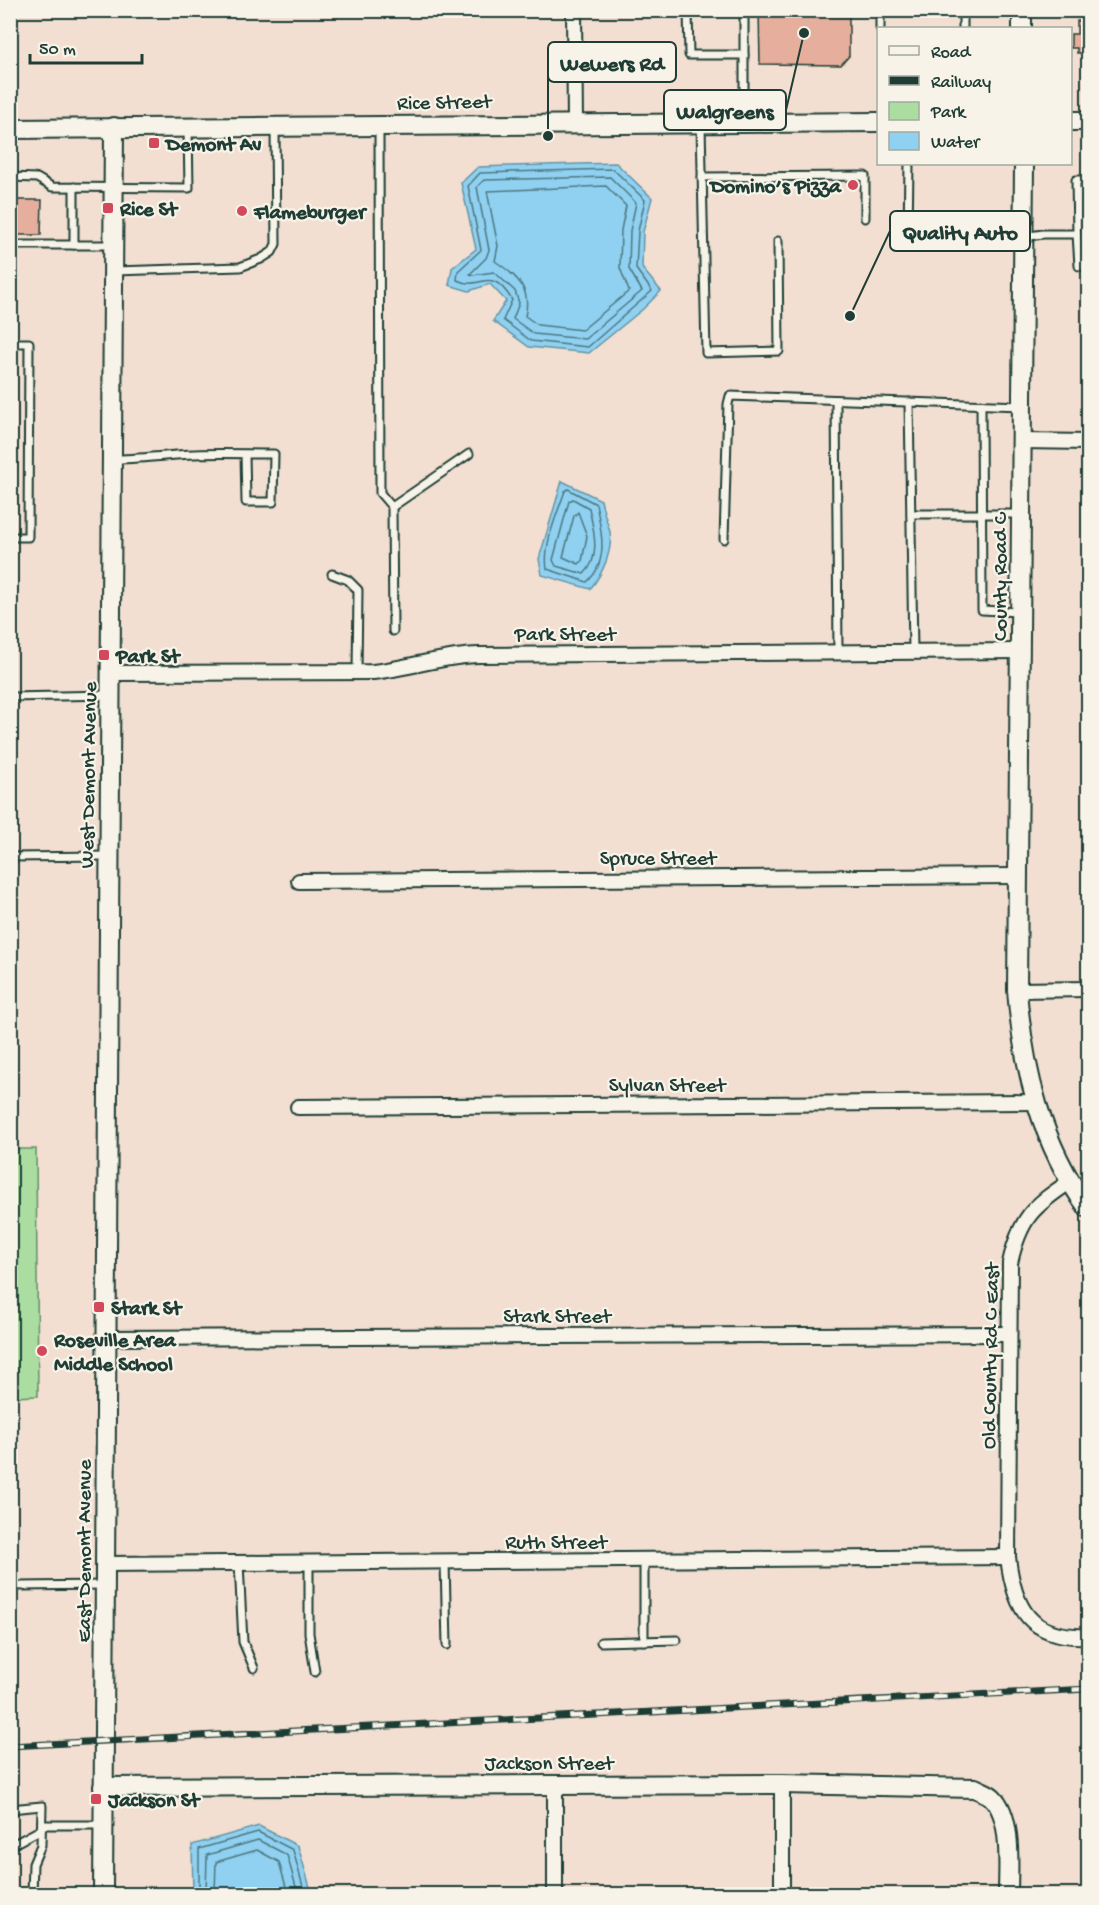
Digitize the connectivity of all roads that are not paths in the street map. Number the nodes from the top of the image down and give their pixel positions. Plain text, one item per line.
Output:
1 (574, 10) edge
2 (688, 10) edge
3 (744, 10) edge
4 (880, 10) edge
5 (963, 10) edge
6 (1022, 10) edge
7 (880, 27) edge
8 (963, 27) edge
9 (1022, 27) edge
10 (744, 55) junction
11 (1072, 121) edge
12 (1089, 121) edge
13 (701, 122) junction
14 (744, 122) junction
15 (877, 122) edge
16 (575, 123) junction
17 (379, 125) junction
18 (188, 126) junction
19 (275, 126) junction
20 (114, 127) junction
21 (10, 129) edge
22 (909, 165) edge
23 (1024, 165) edge
24 (10, 177) edge
25 (702, 177) junction
26 (1089, 180) edge
27 (74, 188) junction
28 (113, 189) junction
29 (866, 218) dead end
30 (1077, 234) junction
31 (1023, 237) junction
32 (778, 241) dead end
33 (10, 245) edge
34 (74, 245) junction
35 (113, 245) junction
36 (1089, 266) edge
37 (113, 271) junction
38 (10, 343) edge
39 (836, 400) junction
40 (909, 402) junction
41 (981, 404) junction
42 (1022, 406) junction
43 (1022, 441) junction
44 (1089, 442) edge
45 (245, 453) junction
46 (469, 454) dead end
47 (112, 459) junction
48 (392, 507) junction
49 (911, 514) junction
50 (981, 514) junction
51 (1021, 514) junction
52 (10, 537) edge
53 (724, 539) dead end
54 (332, 573) dead end
55 (1021, 612) junction
56 (393, 631) dead end
57 (913, 651) junction
58 (1021, 651) junction
59 (838, 652) junction
60 (357, 672) junction
61 (111, 673) junction
62 (110, 695) junction
63 (10, 697) edge
64 (109, 856) junction
65 (10, 857) edge
66 (1018, 876) junction
67 (299, 881) dead end
68 (1089, 989) edge
69 (1017, 990) junction
70 (1036, 1102) junction
71 (298, 1107) dead end
72 (1071, 1181) junction
73 (107, 1207) joint
74 (1089, 1208) edge
75 (1009, 1334) junction
76 (106, 1338) junction
77 (1008, 1557) junction
78 (645, 1561) junction
79 (445, 1562) junction
80 (239, 1563) junction
81 (309, 1563) junction
82 (104, 1564) junction
83 (104, 1585) junction
84 (19, 1586) dead end
85 (1089, 1635) edge
86 (677, 1640) dead end
87 (644, 1641) junction
88 (601, 1642) dead end
89 (447, 1645) dead end
90 (254, 1668) dead end
91 (315, 1672) dead end
92 (782, 1784) junction
93 (555, 1785) junction
94 (103, 1786) junction
95 (10, 1809) edge
96 (43, 1825) junction
97 (103, 1825) junction
98 (10, 1846) edge
99 (32, 1894) edge
100 (103, 1894) edge
101 (555, 1894) edge
102 (782, 1894) edge
103 (1008, 1894) edge

1 - 16 street
2 - 10 lane
3 - 10 lane
4 - 7 lane
5 - 8 lane
6 - 9 street
10 - 14 lane
11 - 12 street
13 - 14 street, Rice Street
13 - 16 street, Rice Street
13 - 25 lane
14 - 15 street, Rice Street
16 - 17 street, Rice Street
17 - 19 street, Rice Street
17 - 48 lane
18 - 19 street, Rice Street
18 - 20 street, Rice Street
18 - 28 lane
19 - 37 lane
20 - 21 street, Rice Street
20 - 28 street, West Demont Avenue
22 - 31 lane
23 - 31 street, County Road C
24 - 27 lane
25 - 29 lane
25 - 32 lane
26 - 30 lane
27 - 28 lane
27 - 34 lane
28 - 35 street, West Demont Avenue
30 - 31 lane
30 - 36 lane
31 - 42 street, County Road C
33 - 34 lane
34 - 35 lane
35 - 37 street, West Demont Avenue
37 - 47 street, West Demont Avenue
38 - 52 lane
39 - 40 lane
39 - 53 lane
39 - 59 lane
40 - 41 lane
40 - 49 lane
41 - 42 lane
41 - 50 lane
42 - 43 street, County Road C
43 - 44 street
43 - 51 street, County Road C
45 - 45 lane
45 - 47 lane
46 - 48 lane
47 - 61 street, West Demont Avenue
48 - 56 lane
49 - 50 lane
49 - 57 lane
50 - 51 lane
50 - 55 lane
51 - 55 street, County Road C
54 - 60 lane
55 - 58 street, County Road C
57 - 58 street, Park Street
57 - 59 street, Park Street
58 - 66 street, County Road C
59 - 60 street, Park Street
60 - 61 street, Park Street
61 - 62 street, West Demont Avenue
62 - 63 lane
62 - 64 street, West Demont Avenue
64 - 65 lane
64 - 73 street, West Demont Avenue
66 - 67 street, Spruce Street
66 - 69 street, County Road C
68 - 69 street
69 - 70 street, County Road C
70 - 71 street, Sylvan Street
70 - 72 street, County Road C
72 - 74 street, County Road C
72 - 75 street, Old County Rd C East
73 - 76 street, East Demont Avenue
75 - 76 street, Stark Street
75 - 77 street, Old County Rd C East
76 - 82 street, East Demont Avenue
77 - 78 street, Ruth Street
77 - 85 street, Old County Rd C East
78 - 79 street, Ruth Street
78 - 87 lane
79 - 81 street, Ruth Street
79 - 89 lane
80 - 81 street, Ruth Street
80 - 82 street, Ruth Street
80 - 90 lane
81 - 91 lane
82 - 83 street, East Demont Avenue
83 - 84 lane
83 - 94 street, East Demont Avenue
86 - 87 lane
87 - 88 lane
92 - 93 street, Jackson Street
92 - 102 street
92 - 103 street, Jackson Street
93 - 94 street, Jackson Street
93 - 101 street
94 - 97 street, East Demont Avenue
95 - 96 lane
96 - 97 lane
96 - 98 lane
96 - 99 lane
97 - 100 street, East Demont Avenue

